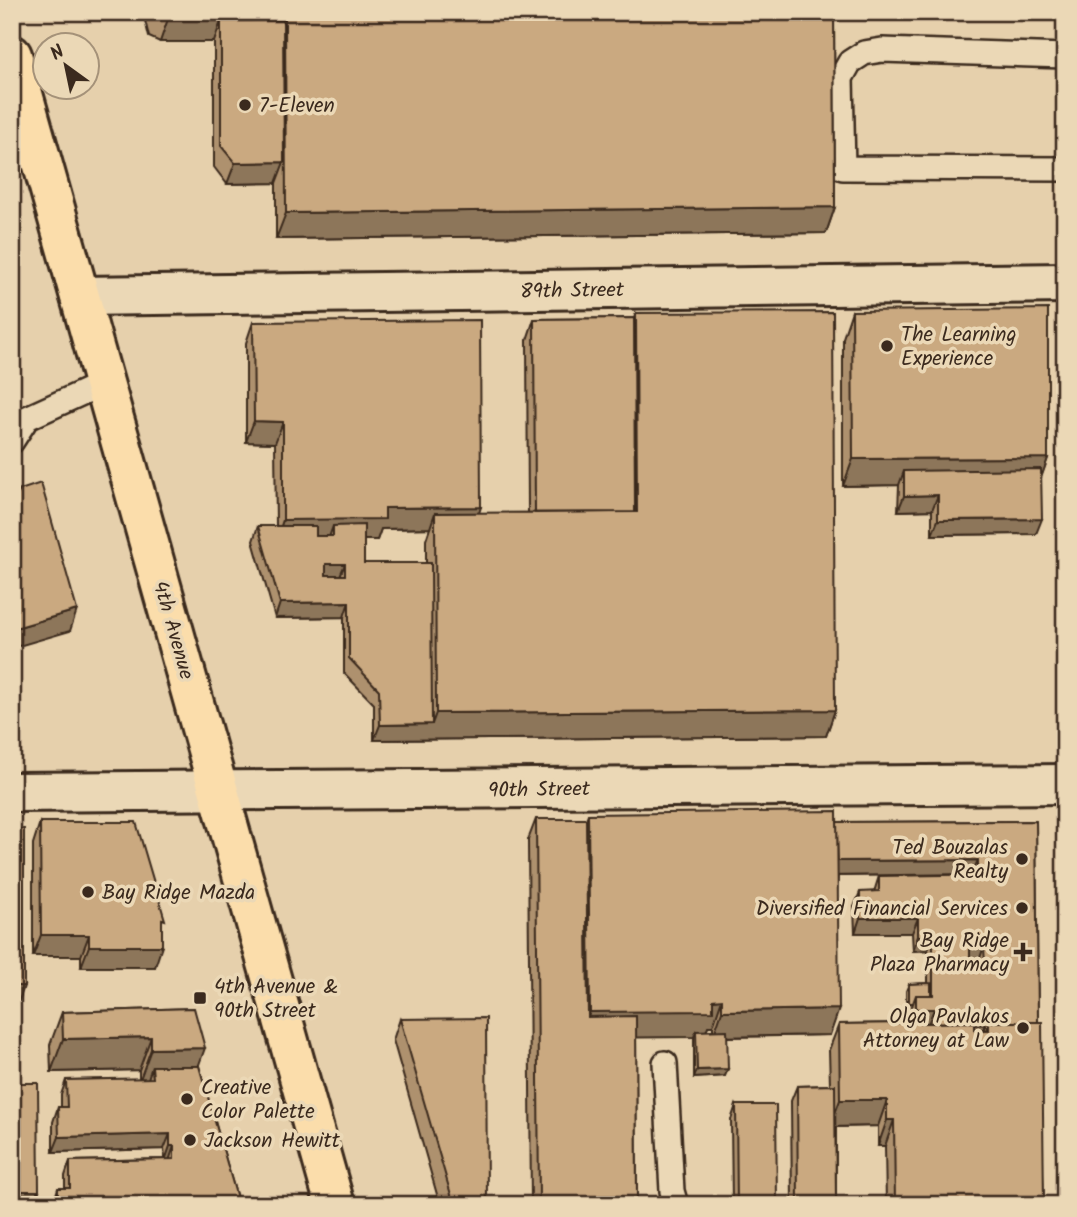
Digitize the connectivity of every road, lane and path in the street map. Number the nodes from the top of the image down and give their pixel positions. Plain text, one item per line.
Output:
1 (12, 55) edge
2 (1065, 57) edge
3 (25, 148) edge
4 (1065, 169) edge
5 (1065, 283) edge
6 (80, 296) junction
7 (104, 383) junction
8 (12, 441) edge
9 (1065, 784) edge
10 (219, 791) junction
11 (12, 792) edge
12 (665, 1063) dead end
13 (335, 1205) edge
14 (676, 1205) edge

1 - 3 main road, 4th Avenue
2 - 4 lane
3 - 6 main road, 4th Avenue
5 - 6 street, 89th Street
6 - 7 main road, 4th Avenue
7 - 8 lane
7 - 10 main road, 4th Avenue
9 - 10 street, 90th Street
10 - 11 street, 90th Street
10 - 13 main road, 4th Avenue
12 - 14 lane

